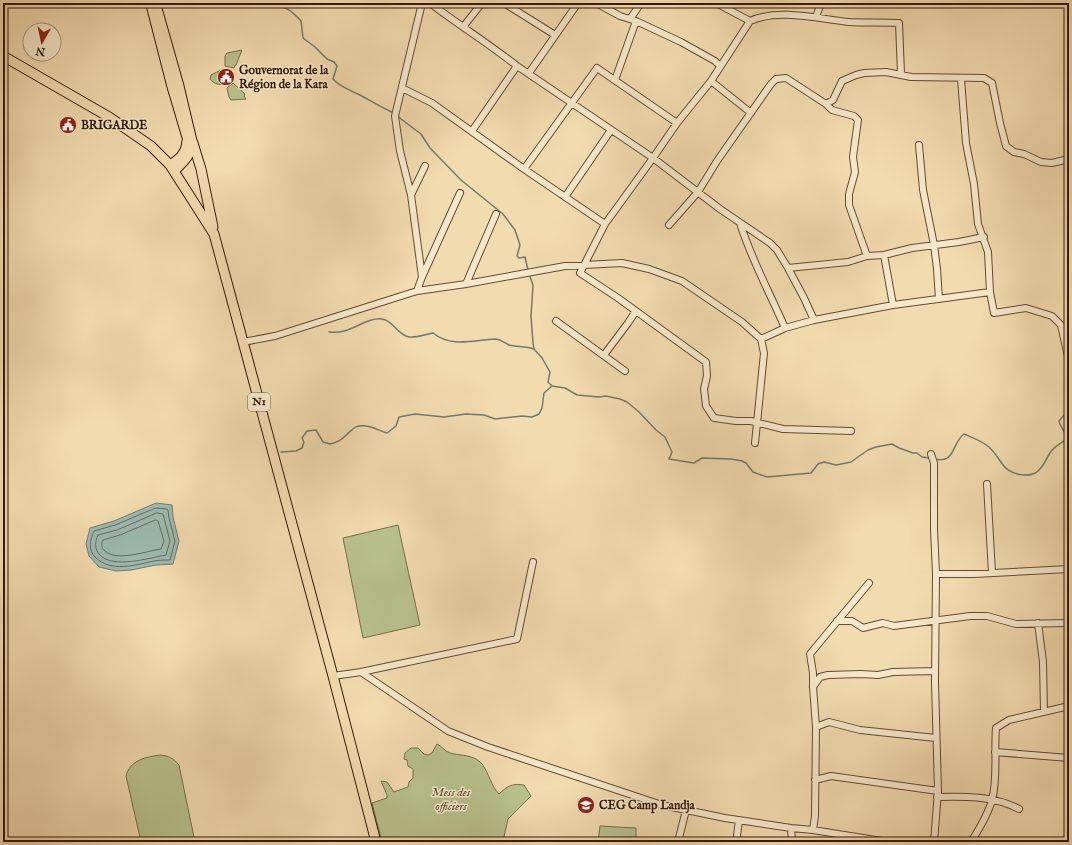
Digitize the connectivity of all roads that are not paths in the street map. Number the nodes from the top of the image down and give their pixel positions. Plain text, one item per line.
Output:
1 (150, 3) edge
2 (156, 3) edge
3 (422, 3) edge
4 (430, 3) edge
5 (482, 3) edge
6 (504, 3) edge
7 (578, 3) edge
8 (596, 3) edge
9 (641, 3) edge
10 (716, 3) edge
11 (821, 3) edge
12 (816, 17) junction
13 (630, 19) junction
14 (636, 21) junction
15 (750, 21) junction
16 (463, 27) junction
17 (555, 36) junction
18 (3, 56) edge
19 (518, 66) junction
20 (720, 66) junction
21 (529, 73) junction
22 (901, 74) junction
23 (961, 78) junction
24 (173, 80) junction
25 (615, 80) junction
26 (711, 81) junction
27 (402, 88) junction
28 (571, 102) junction
29 (826, 104) junction
30 (751, 113) junction
31 (677, 123) junction
32 (612, 130) junction
33 (472, 131) junction
34 (193, 143) junction
35 (919, 145) dead end
36 (653, 158) junction
37 (1069, 160) edge
38 (425, 166) dead end
39 (173, 168) junction
40 (524, 169) junction
41 (698, 192) junction
42 (460, 193) dead end
43 (411, 195) junction
44 (565, 197) junction
45 (496, 214) dead end
46 (740, 223) junction
47 (605, 224) junction
48 (669, 225) dead end
49 (214, 234) junction
50 (984, 237) junction
51 (934, 245) junction
52 (884, 255) junction
53 (867, 256) junction
54 (584, 264) junction
55 (788, 268) junction
56 (422, 277) junction
57 (466, 284) junction
58 (417, 291) junction
59 (990, 292) junction
60 (939, 299) junction
61 (893, 306) junction
62 (636, 311) junction
63 (814, 320) junction
64 (556, 321) dead end
65 (785, 328) junction
66 (762, 339) junction
67 (243, 342) junction
68 (604, 355) junction
69 (1069, 362) edge
70 (625, 371) dead end
71 (757, 422) junction
72 (850, 430) dead end
73 (755, 443) dead end
74 (931, 454) dead end
75 (988, 484) dead end
76 (533, 562) dead end
77 (1069, 569) edge
78 (992, 573) junction
79 (936, 574) junction
80 (869, 582) dead end
81 (935, 620) junction
82 (837, 622) junction
83 (1038, 623) junction
84 (1069, 623) edge
85 (935, 671) junction
86 (361, 672) junction
87 (333, 676) junction
88 (813, 687) junction
89 (1069, 706) edge
90 (1044, 712) junction
91 (816, 727) junction
92 (936, 738) junction
93 (995, 752) junction
94 (1069, 758) edge
95 (815, 780) junction
96 (938, 794) junction
97 (992, 800) junction
98 (1019, 809) dead end
99 (686, 810) junction
100 (739, 820) junction
101 (791, 828) junction
102 (813, 830) junction
103 (847, 839) edge
104 (376, 842) edge
105 (678, 842) edge
106 (738, 842) edge
107 (792, 842) edge
108 (888, 842) edge
109 (934, 842) edge
110 (971, 842) edge

1 - 24 main road
2 - 24 main road
3 - 27 street
4 - 16 street
5 - 16 street
6 - 17 street
7 - 17 street
8 - 13 street
9 - 13 street
10 - 15 street
11 - 12 street
12 - 15 street
12 - 22 street
13 - 14 street
14 - 20 street
14 - 25 street
15 - 20 street
16 - 19 street
17 - 21 street
18 - 39 highway, N1
19 - 21 street
19 - 33 street
20 - 26 street
21 - 28 street
22 - 23 street
22 - 29 street
23 - 37 street
23 - 50 street
24 - 34 main road
24 - 39 main road
25 - 28 street
25 - 31 street
26 - 30 street
26 - 31 street
27 - 33 street
27 - 43 street
28 - 32 street
28 - 40 street
29 - 30 street
29 - 53 street
30 - 41 street
31 - 36 street
32 - 36 street
32 - 44 street
33 - 40 street
34 - 39 main road
34 - 49 highway
35 - 51 street
36 - 41 street
36 - 47 street
38 - 43 street
39 - 49 highway, N1
40 - 44 street
41 - 46 street
41 - 48 street
42 - 56 street
43 - 56 street
44 - 47 street
45 - 57 street
46 - 55 street
46 - 65 street
47 - 54 street
49 - 67 highway, N1
50 - 51 street
50 - 59 street
51 - 52 street
51 - 60 street
52 - 53 street
52 - 61 street
53 - 55 street
54 - 57 street
54 - 62 street
54 - 66 street
55 - 63 street
56 - 58 street
57 - 58 street
58 - 67 street
59 - 60 street
59 - 69 street
60 - 61 street
61 - 63 street
62 - 68 street
62 - 71 street
63 - 65 street
64 - 68 street
65 - 66 street
66 - 71 street
67 - 87 highway, N1
68 - 70 street
71 - 72 street
71 - 73 street
74 - 79 street
75 - 78 street
76 - 86 street
77 - 78 street
78 - 79 street
79 - 81 street
80 - 82 street
81 - 82 street
81 - 83 street
81 - 85 street
82 - 88 street
83 - 84 street
83 - 90 street
85 - 88 street
85 - 92 street
86 - 87 street
86 - 99 street
87 - 104 highway, N1
88 - 91 street
89 - 90 street
90 - 93 street
91 - 92 street
91 - 95 street
92 - 96 street
93 - 94 street
93 - 97 street
95 - 96 street
95 - 102 street
96 - 97 street
96 - 109 street
97 - 98 street
97 - 110 street
99 - 100 street
99 - 105 street
100 - 101 street
100 - 106 street
101 - 102 street
101 - 107 street
102 - 103 street
103 - 108 street

